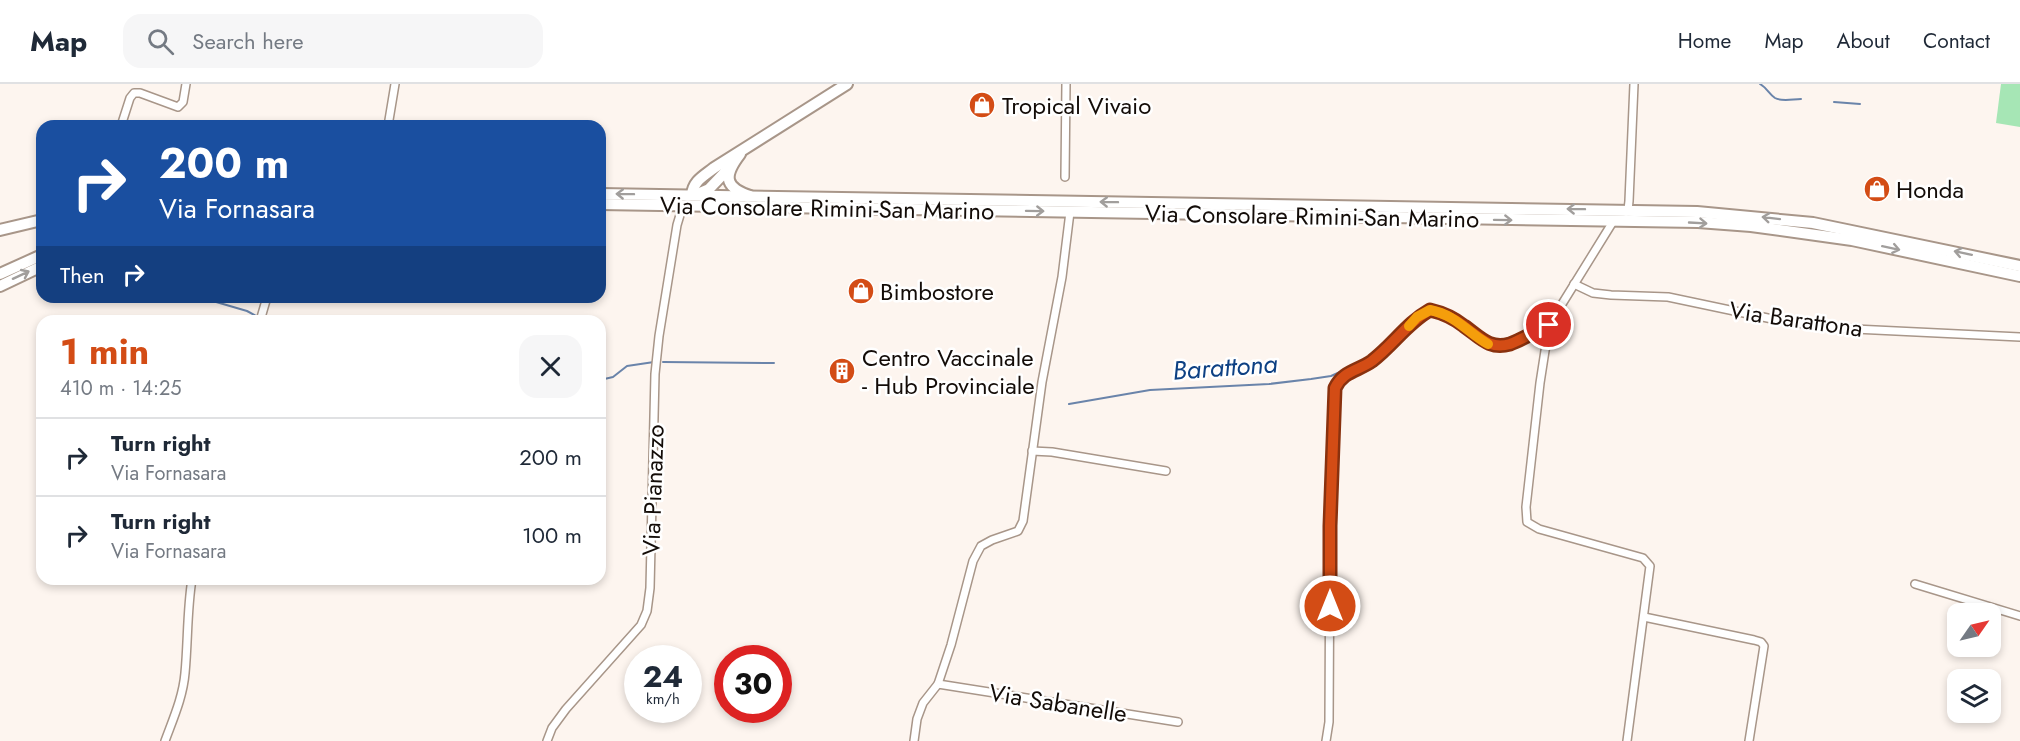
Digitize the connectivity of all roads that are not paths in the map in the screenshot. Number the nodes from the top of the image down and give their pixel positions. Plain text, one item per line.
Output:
1 (186, 84) edge
2 (395, 84) edge
3 (847, 84) edge
4 (1066, 84) edge
5 (1634, 84) edge
6 (123, 120) edge
7 (389, 120) edge
8 (744, 150) junction
9 (731, 166) junction
10 (1065, 177) dead end
11 (606, 194) edge
12 (692, 195) junction
13 (750, 196) junction
14 (606, 204) edge
15 (683, 205) junction
16 (1628, 210) junction
17 (1070, 212) junction
18 (36, 221) edge
19 (1612, 222) junction
20 (0, 230) edge
21 (36, 258) edge
22 (2020, 266) edge
23 (36, 269) edge
24 (0, 274) edge
25 (2020, 276) edge
26 (1574, 284) junction
27 (0, 286) edge
28 (1549, 325) junction
29 (2020, 337) edge
30 (1032, 452) junction
31 (1166, 471) dead end
32 (1915, 584) dead end
33 (191, 585) edge
34 (2020, 616) edge
35 (1644, 617) junction
36 (938, 684) junction
37 (1178, 722) dead end
38 (165, 741) edge
39 (547, 741) edge
40 (914, 741) edge
41 (1326, 741) edge
42 (1627, 741) edge
43 (1749, 741) edge

1 - 6 street
2 - 7 street
3 - 8 main road
4 - 10 street
5 - 16 street
8 - 9 main road
8 - 12 main road
9 - 12 main road
9 - 13 main road
12 -> 11 main road, Via Consolare Rimini-San Marino
12 - 13 main road, Via Consolare Rimini-San Marino
12 - 15 main road
16 -> 13 main road, Via Consolare Rimini-San Marino
14 - 15 main road, Via Consolare Rimini-San Marino
15 -> 17 main road, Via Consolare Rimini-San Marino
15 - 39 street, Via Pianazzo
16 - 19 street
22 -> 16 main road, Via Consolare Rimini-San Marino
17 -> 19 main road, Via Consolare Rimini-San Marino
17 - 30 street
18 - 20 main road
19 -> 25 main road, Via Consolare Rimini-San Marino
19 - 26 street
21 - 24 main road
27 -> 23 main road
26 - 28 street
26 - 29 street, Via Barattona
28 - 35 street
28 - 41 street
30 - 31 street
30 - 36 street
32 - 34 street
33 - 38 street
35 - 42 street
35 - 43 street
36 - 37 street, Via Sabanelle
36 - 40 street

